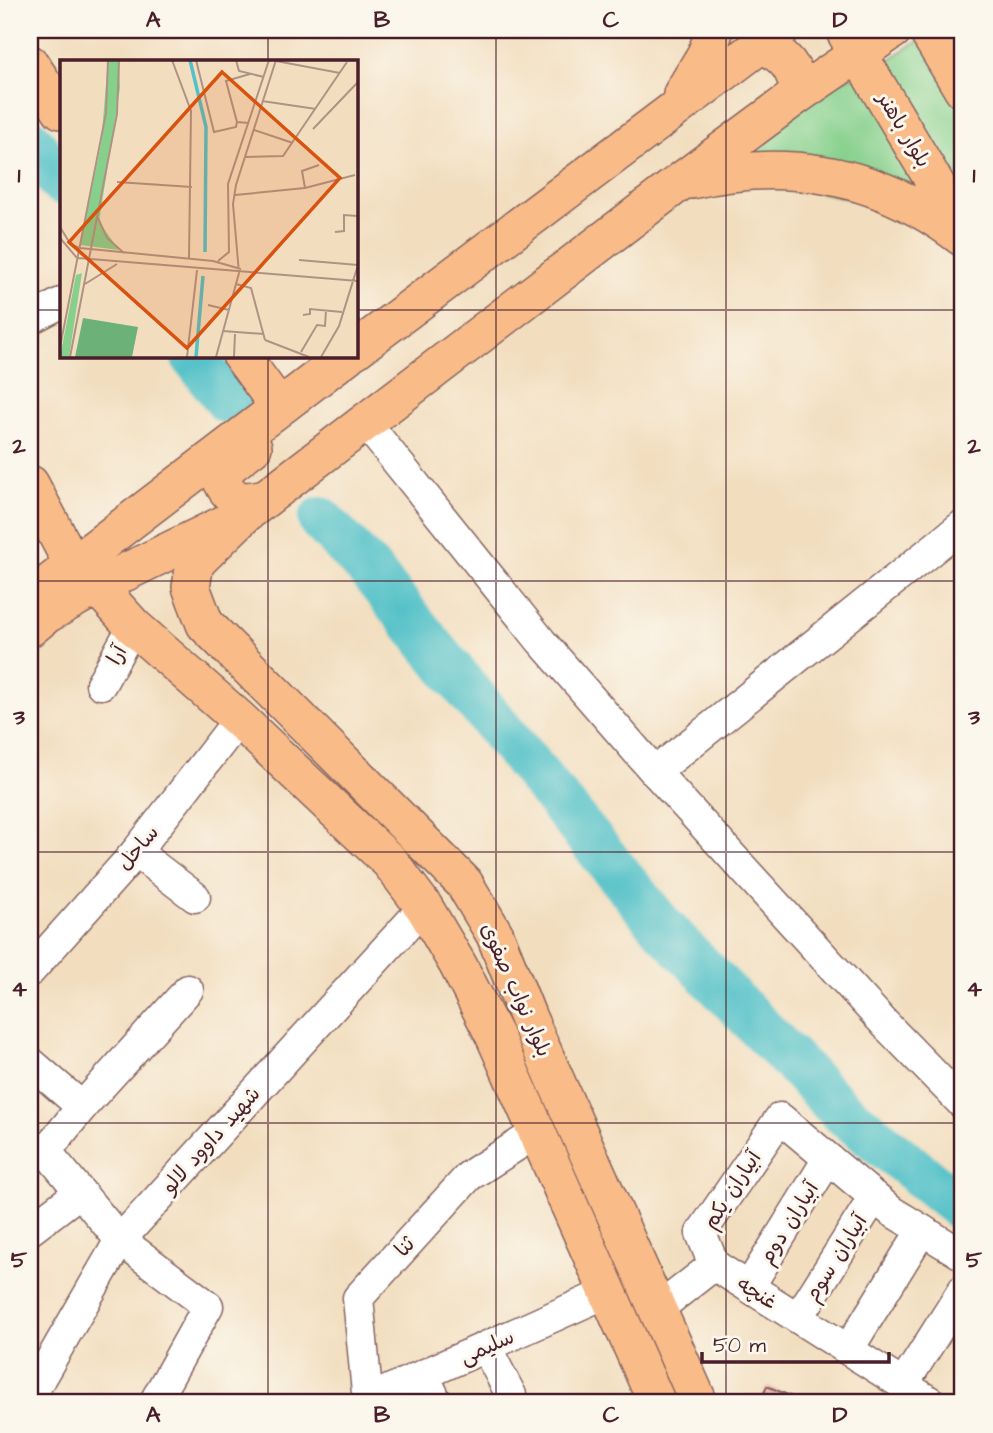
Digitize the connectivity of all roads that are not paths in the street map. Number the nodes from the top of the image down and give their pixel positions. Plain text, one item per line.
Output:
1 (715, 30) edge
2 (893, 30) edge
3 (928, 30) edge
4 (771, 36) edge
5 (851, 41) edge
6 (30, 64) edge
7 (963, 90) edge
8 (799, 94) junction
9 (60, 109) edge
10 (671, 111) junction
11 (680, 182) junction
12 (963, 230) edge
13 (963, 238) edge
14 (421, 301) junction
15 (60, 304) edge
16 (30, 319) edge
17 (357, 349) edge
18 (242, 357) edge
19 (345, 357) edge
20 (271, 414) junction
21 (365, 422) junction
22 (33, 501) edge
23 (255, 506) junction
24 (963, 525) edge
25 (85, 575) junction
26 (30, 598) edge
27 (30, 628) edge
28 (146, 636) junction
29 (101, 684) dead end
30 (239, 719) junction
31 (328, 746) junction
32 (655, 772) junction
33 (136, 852) junction
34 (195, 897) dead end
35 (424, 906) junction
36 (30, 971) edge
37 (188, 990) dead end
38 (30, 1062) edge
39 (963, 1104) edge
40 (82, 1107) junction
41 (536, 1133) junction
42 (828, 1159) junction
43 (80, 1192) junction
44 (874, 1197) junction
45 (30, 1230) edge
46 (922, 1230) junction
47 (120, 1240) junction
48 (963, 1255) edge
49 (714, 1265) junction
50 (749, 1287) junction
51 (963, 1290) edge
52 (606, 1293) junction
53 (658, 1309) junction
54 (798, 1318) junction
55 (486, 1347) junction
56 (848, 1350) junction
57 (424, 1375) junction
58 (902, 1385) junction
59 (511, 1395) dead end
60 (30, 1396) edge
61 (367, 1402) edge
62 (154, 1403) edge
63 (437, 1403) edge
64 (657, 1403) edge
65 (699, 1403) edge
66 (932, 1403) edge

1 - 10 main road
2 - 5 main road
3 - 7 main road
4 - 8 main road
4 - 10 main road
5 - 8 main road
5 - 12 main road, بلوار باهنر
6 - 9 main road
8 - 11 main road
10 - 14 main road
11 - 13 main road
11 - 21 main road
14 - 17 main road
14 - 23 main road
15 - 16 street
18 - 20 main road
19 - 20 main road
20 - 25 main road
21 - 23 main road
21 - 32 street
22 - 25 main road, بلوار نواب صفوی
23 - 25 main road
23 - 31 main road, بلوار نواب صفوی
24 - 32 street
25 - 26 main road
25 - 27 main road
25 - 28 main road, بلوار نواب صفوی
28 - 29 street, آرا
28 - 30 main road, بلوار نواب صفوی
28 - 31 main road
30 - 33 street, ساحل
30 - 35 main road, بلوار نواب صفوی
31 - 53 main road, بلوار نواب صفوی
32 - 39 street
33 - 34 street
33 - 36 street, ساحل
35 - 41 main road, بلوار نواب صفوی
35 - 47 street, شهید داوود لالو
37 - 40 street
38 - 40 street
40 - 43 street
41 - 52 main road, بلوار نواب صفوی
41 - 61 street, ثنا
42 - 44 street
42 - 49 street, آبیاران یکم
42 - 50 street, آبیاران دوم
43 - 45 street
43 - 47 street
44 - 46 street
44 - 54 street, آبیاران سوم
46 - 48 street
46 - 56 street
47 - 60 street, شهید داوود لالو
47 - 62 street
49 - 50 street, غنچه
49 - 53 street, غنچه
50 - 54 street, غنچه
51 - 58 street
52 - 55 street, سلیمی
52 - 64 main road, بلوار نواب صفوی
53 - 65 main road, بلوار نواب صفوی
54 - 56 street, غنچه
55 - 57 street, سلیمی
55 - 59 street
56 - 58 street, غنچه
57 - 61 street, سلیمی
57 - 63 street
58 - 66 street, غنچه

